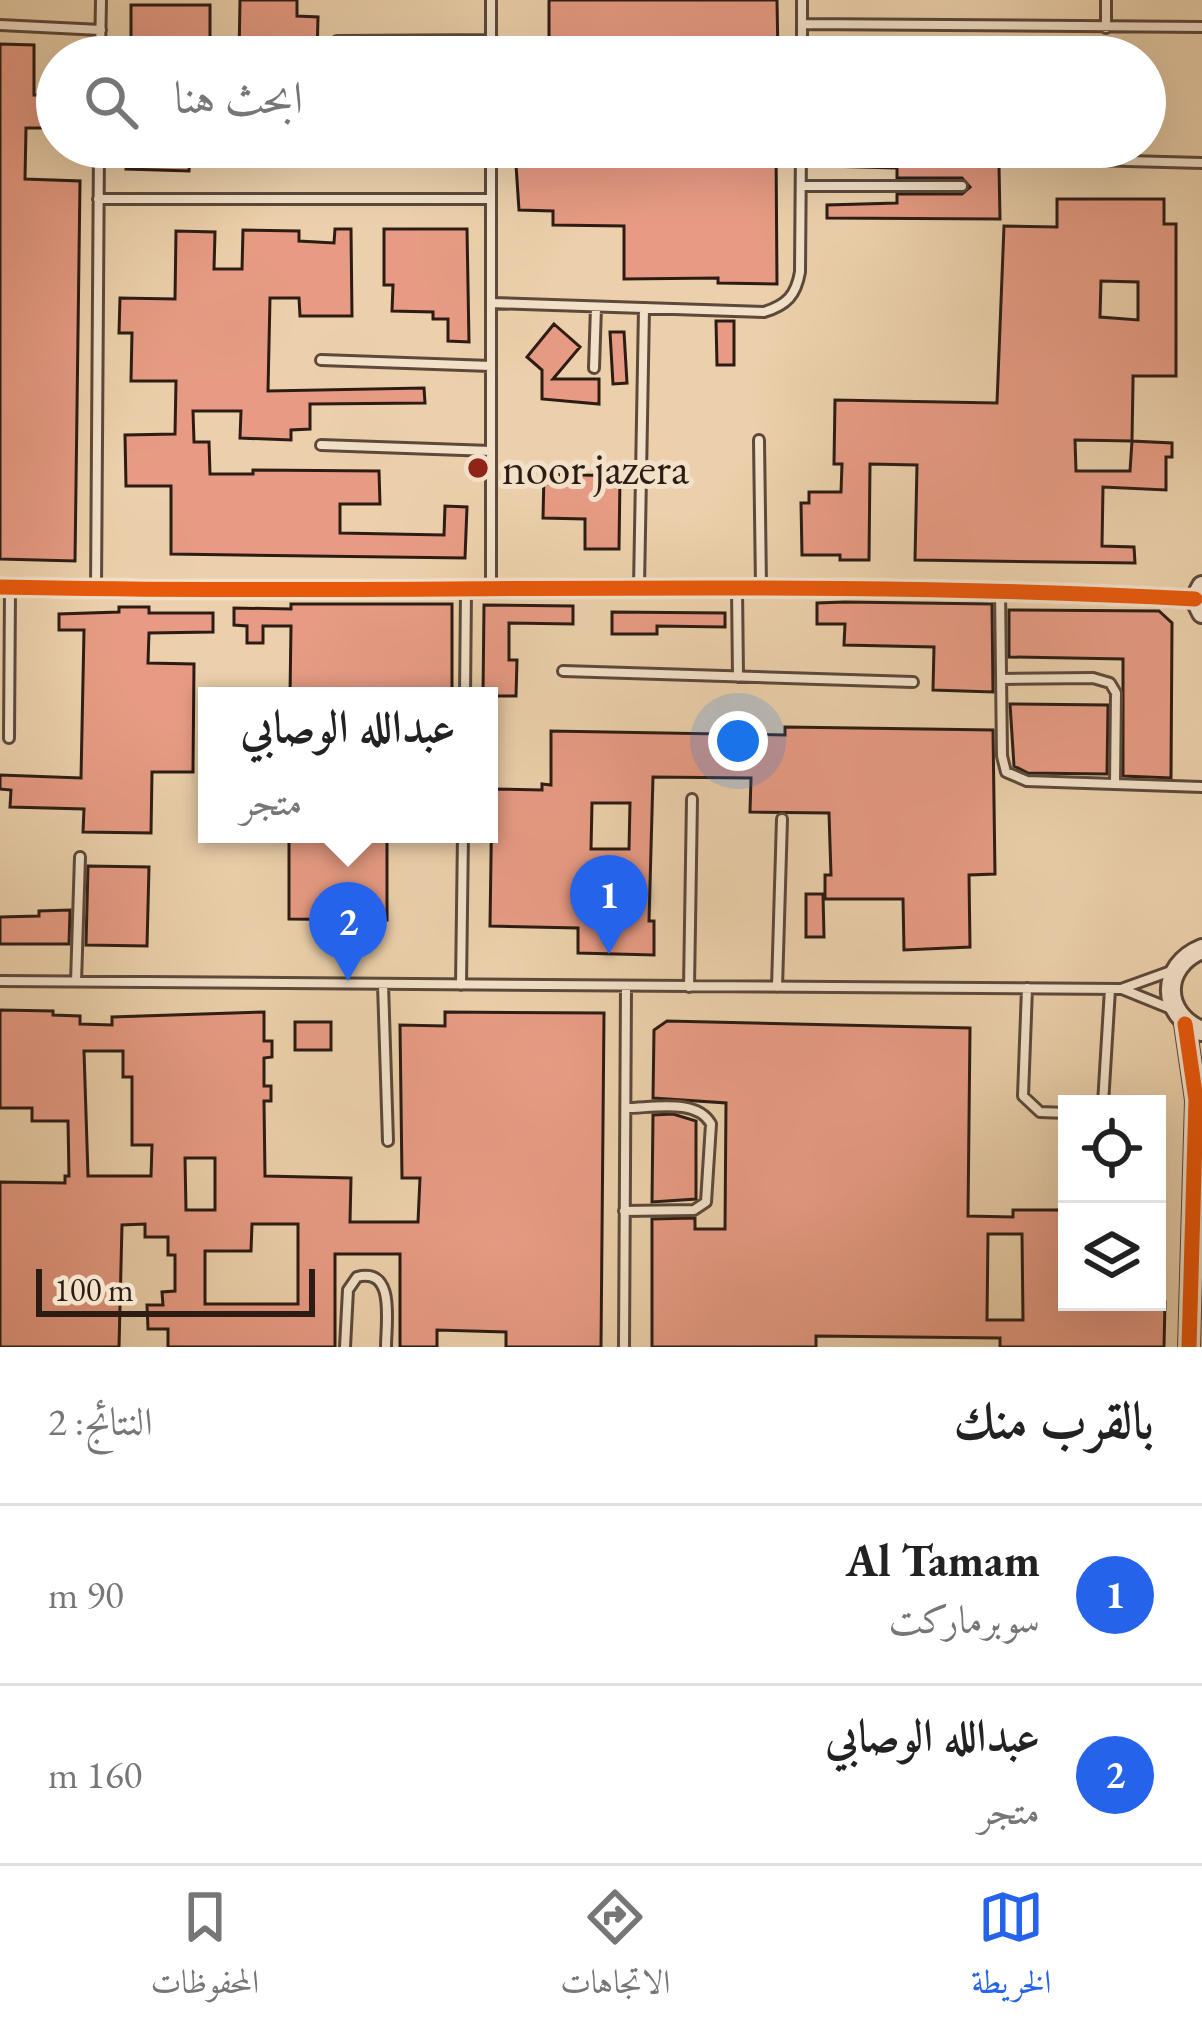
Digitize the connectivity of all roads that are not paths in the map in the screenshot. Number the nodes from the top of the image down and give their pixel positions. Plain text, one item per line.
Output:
1 (100, 0) edge
2 (491, 0) edge
3 (802, 0) edge
4 (1106, 0) edge
5 (802, 24) junction
6 (0, 26) edge
7 (1202, 27) edge
8 (1106, 28) junction
9 (101, 29) junction
10 (101, 36) edge
11 (491, 36) edge
12 (802, 36) edge
13 (1166, 162) edge
14 (1202, 163) edge
15 (99, 168) edge
16 (491, 168) edge
17 (801, 168) edge
18 (801, 186) junction
19 (962, 186) dead end
20 (98, 199) junction
21 (491, 199) junction
22 (491, 303) junction
23 (596, 307) junction
24 (644, 308) junction
25 (321, 360) dead end
26 (491, 366) junction
27 (594, 368) dead end
28 (759, 440) dead end
29 (321, 445) dead end
30 (491, 451) junction
31 (737, 586) junction
32 (760, 586) junction
33 (640, 587) junction
34 (5, 588) edge
35 (466, 588) junction
36 (1000, 588) junction
37 (491, 589) junction
38 (96, 590) junction
39 (1200, 600) edge
40 (563, 671) dead end
41 (738, 676) junction
42 (1001, 679) junction
43 (913, 682) dead end
44 (465, 687) edge
45 (8, 738) dead end
46 (1115, 784) junction
47 (1202, 787) edge
48 (692, 799) dead end
49 (782, 819) dead end
50 (463, 843) edge
51 (80, 856) dead end
52 (1202, 930) edge
53 (1188, 958) edge
54 (0, 981) edge
55 (76, 982) junction
56 (383, 984) junction
57 (461, 985) junction
58 (626, 986) junction
59 (689, 987) junction
60 (777, 987) junction
61 (1027, 988) junction
62 (1115, 989) junction
63 (1188, 1022) edge
64 (1104, 1095) edge
65 (626, 1108) junction
66 (1058, 1113) edge
67 (388, 1141) dead end
68 (624, 1210) junction
69 (345, 1347) edge
70 (386, 1347) edge
71 (624, 1347) edge
72 (1189, 1347) edge

1 - 9 lane
2 - 11 lane
3 - 5 lane
4 - 8 lane
5 - 8 lane
5 - 12 lane
6 - 9 lane
7 - 8 lane
9 - 10 lane
13 - 14 lane
15 - 20 lane
16 - 21 lane
17 - 18 lane
18 - 19 lane
18 - 24 lane
20 - 21 lane
20 - 38 lane
21 - 22 lane
22 - 23 lane
22 - 26 lane
23 - 24 lane
23 - 27 lane
24 - 33 lane
25 - 26 lane
26 - 30 lane
28 - 32 lane
29 - 30 lane
30 - 37 lane
31 - 32 street
31 - 33 street
31 - 41 lane
32 - 36 street
33 - 37 street
34 - 38 street
34 - 45 lane
35 - 37 street
35 - 38 street
35 - 44 lane
36 - 39 street
36 - 42 lane
40 - 41 lane
41 - 43 lane
42 - 46 lane
42 - 46 lane
46 - 47 lane
48 - 59 lane
49 - 60 lane
50 - 57 lane
51 - 55 lane
52 - 53 street
53 - 62 lane
53 - 63 street
54 - 55 lane
55 - 56 lane
56 - 57 lane
56 - 67 lane
57 - 58 lane
58 - 59 lane
58 - 65 lane
59 - 60 lane
60 - 61 lane
61 - 62 lane
61 - 66 lane
62 - 63 lane
62 - 64 lane
63 - 72 street
65 - 68 lane
65 - 68 lane
68 - 71 lane
69 - 70 lane

